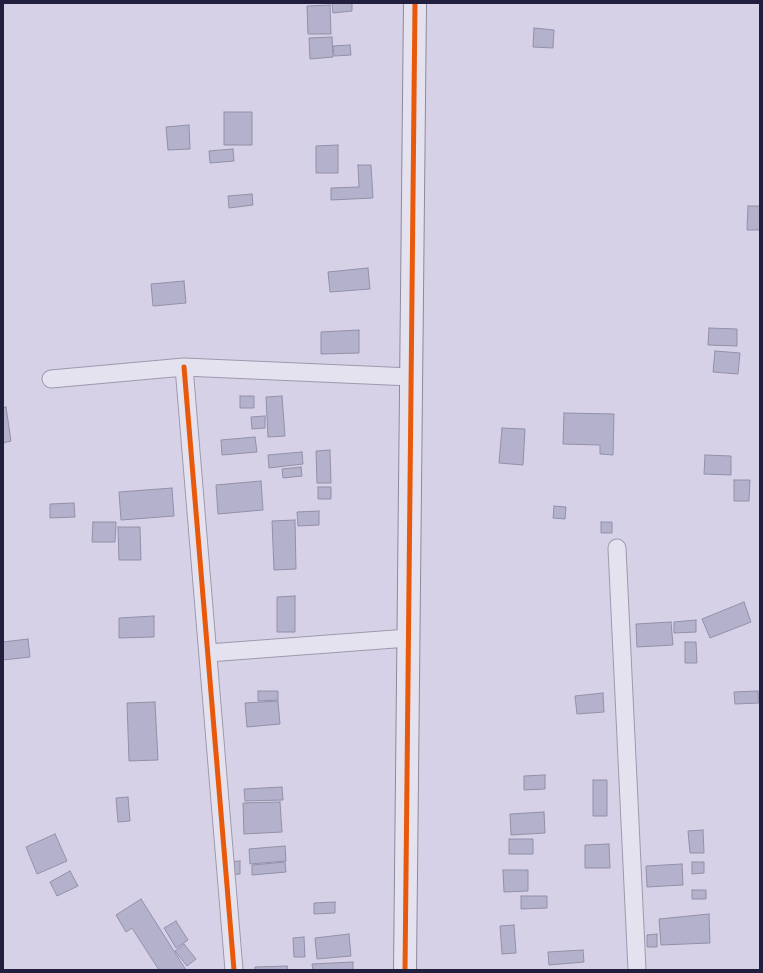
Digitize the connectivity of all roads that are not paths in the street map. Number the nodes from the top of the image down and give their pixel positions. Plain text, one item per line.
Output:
1 (415, 3) edge
2 (184, 367) junction
3 (411, 377) junction
4 (52, 379) dead end
5 (617, 548) dead end
6 (408, 638) junction
7 (208, 654) junction
8 (234, 970) edge
9 (405, 970) edge
10 (637, 970) edge

1 - 3 street
2 - 3 street
2 - 4 street
2 - 7 street
3 - 6 street
5 - 10 street
6 - 7 street
6 - 9 street
7 - 8 street

